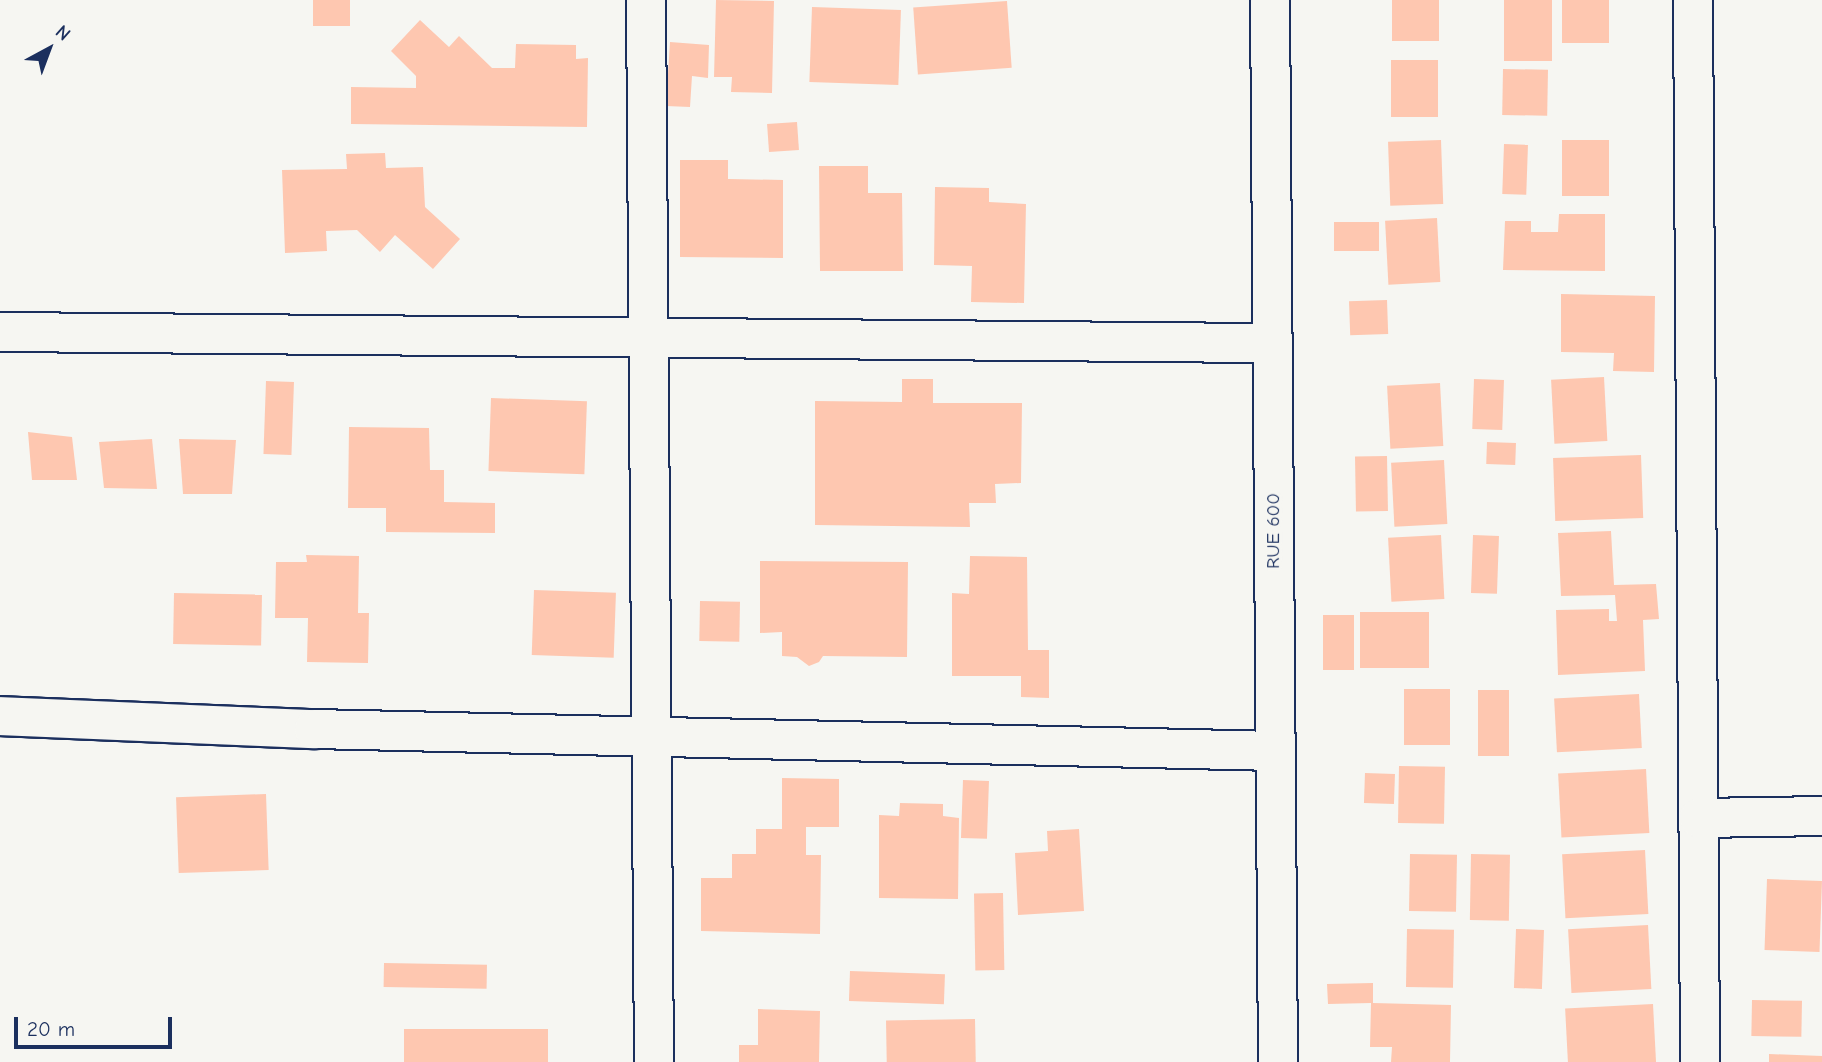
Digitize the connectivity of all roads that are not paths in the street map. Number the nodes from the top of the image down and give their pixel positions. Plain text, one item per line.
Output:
1 (646, 0) edge
2 (1270, 0) edge
3 (1693, 0) edge
4 (0, 332) edge
5 (648, 338) junction
6 (1273, 344) junction
7 (0, 716) edge
8 (651, 736) junction
9 (1276, 751) junction
10 (1822, 817) edge
11 (1699, 818) junction
12 (654, 1062) edge
13 (1278, 1062) edge
14 (1700, 1062) edge

1 - 5 street
2 - 6 street, RUE 600
3 - 11 street
4 - 5 street
5 - 6 street
5 - 8 street
6 - 9 street, RUE 600
7 - 8 street
8 - 9 street
8 - 12 street
9 - 13 street, RUE 600
10 - 11 street
11 - 14 street

